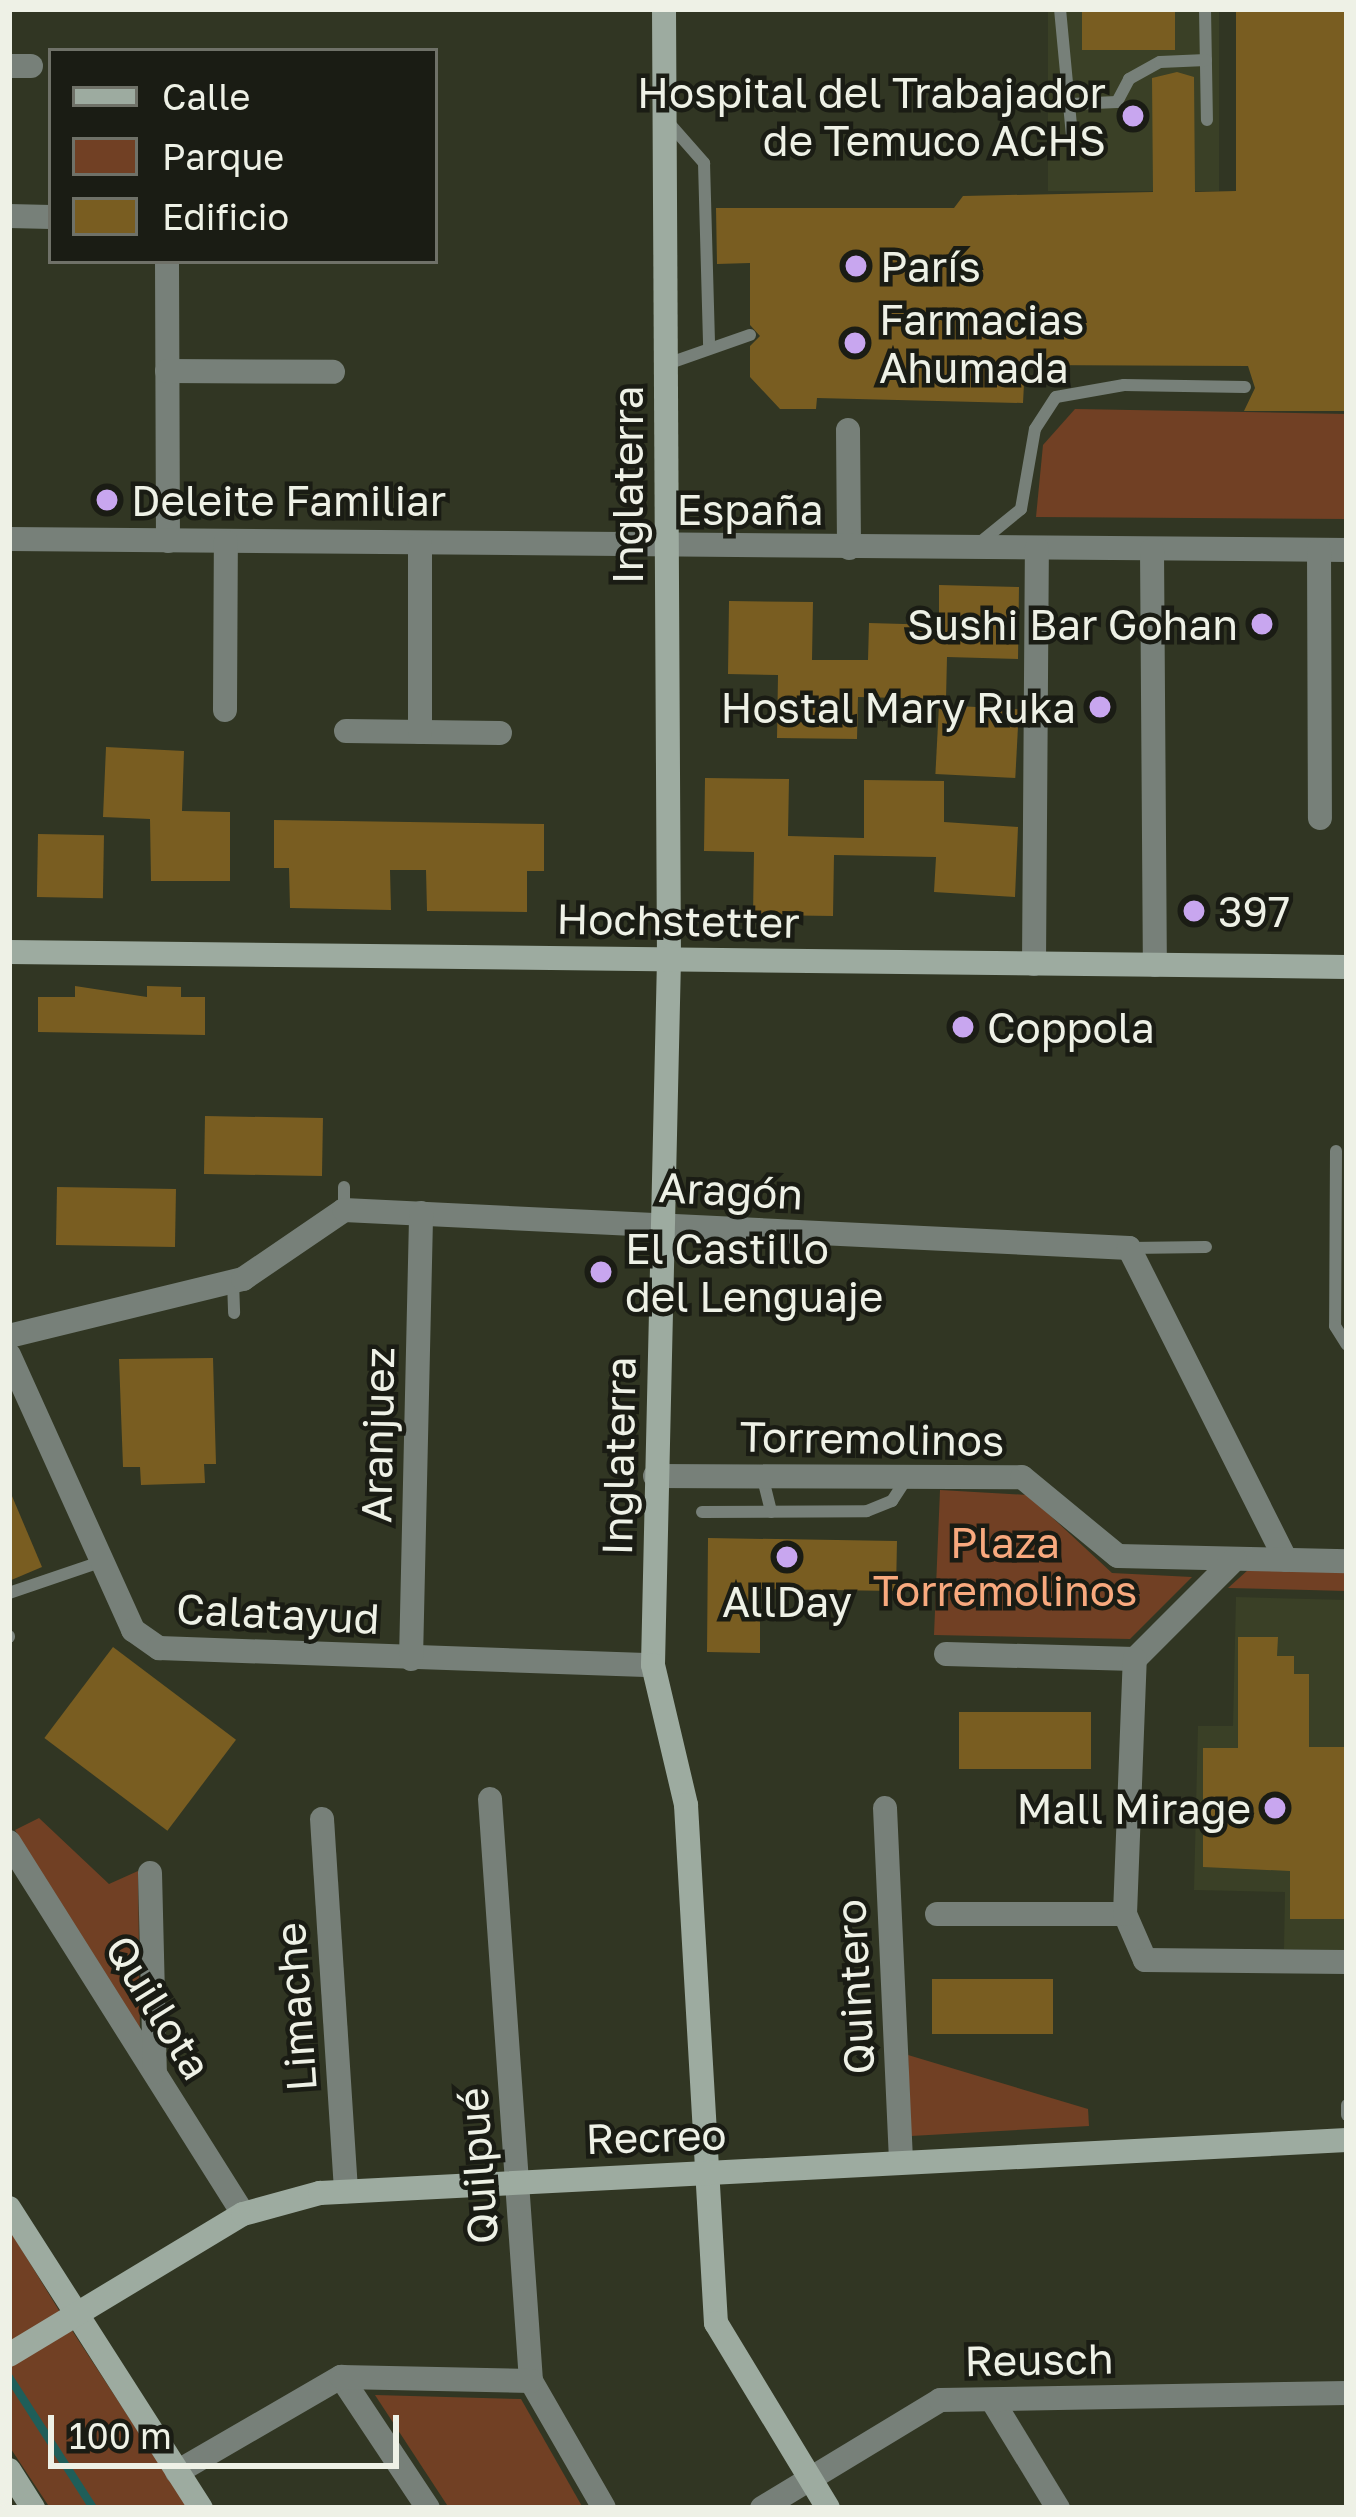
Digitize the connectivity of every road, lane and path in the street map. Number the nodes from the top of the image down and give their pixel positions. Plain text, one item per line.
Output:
1 (664, 9) edge
2 (1060, 9) edge
3 (1205, 9) edge
4 (1206, 60) junction
5 (1071, 104) junction
6 (664, 118) junction
7 (1207, 120) dead end
8 (1072, 134) dead end
9 (9, 216) edge
10 (48, 217) edge
11 (167, 264) edge
12 (751, 335) dead end
13 (709, 346) junction
14 (665, 365) junction
15 (167, 371) junction
16 (333, 372) dead end
17 (1245, 387) dead end
18 (848, 430) dead end
19 (9, 539) edge
20 (168, 541) junction
21 (226, 542) junction
22 (420, 544) junction
23 (666, 548) junction
24 (849, 548) junction
25 (965, 548) junction
26 (1037, 549) junction
27 (1152, 550) junction
28 (1319, 550) junction
29 (1347, 550) edge
30 (225, 710) dead end
31 (346, 731) dead end
32 (419, 732) junction
33 (500, 733) dead end
34 (1320, 818) dead end
35 (9, 952) edge
36 (669, 959) junction
37 (1034, 964) junction
38 (1155, 965) junction
39 (1347, 967) edge
40 (1336, 1151) dead end
41 (422, 1213) junction
42 (664, 1226) junction
43 (1206, 1246) dead end
44 (1129, 1249) junction
45 (248, 1284) junction
46 (234, 1313) dead end
47 (9, 1336) edge
48 (1347, 1346) edge
49 (9, 1355) edge
50 (910, 1474) junction
51 (762, 1475) junction
52 (655, 1476) junction
53 (702, 1512) dead end
54 (771, 1512) junction
55 (1235, 1559) junction
56 (104, 1560) junction
57 (1286, 1560) junction
58 (1347, 1561) edge
59 (9, 1593) edge
60 (946, 1654) dead end
61 (411, 1659) junction
62 (1135, 1659) junction
63 (653, 1665) junction
64 (490, 1799) dead end
65 (885, 1808) dead end
66 (322, 1819) dead end
67 (9, 1842) edge
68 (150, 1873) dead end
69 (937, 1914) dead end
70 (1125, 1915) junction
71 (1347, 1962) edge
72 (155, 2074) junction
73 (1347, 2105) edge
74 (1347, 2115) edge
75 (1347, 2140) edge
76 (901, 2162) junction
77 (705, 2174) junction
78 (517, 2180) junction
79 (346, 2191) junction
80 (9, 2208) edge
81 (243, 2214) junction
82 (75, 2313) junction
83 (18, 2349) edge
84 (341, 2377) junction
85 (531, 2381) junction
86 (1347, 2393) edge
87 (992, 2400) junction
88 (9, 2470) edge
89 (177, 2471) junction
90 (808, 2476) junction
91 (34, 2508) edge
92 (201, 2508) edge
93 (428, 2508) edge
94 (604, 2508) edge
95 (762, 2508) edge
96 (828, 2508) edge
97 (1058, 2508) edge

1 - 6 street, Inglaterra
2 - 5 lane
3 - 4 lane
4 - 5 lane
4 - 7 lane
5 - 8 lane
6 - 13 lane
6 - 14 street, Inglaterra
9 - 10 street
11 - 15 street
12 - 13 lane
13 - 14 lane
14 - 23 street, Inglaterra
15 - 16 street
15 - 20 street
17 - 25 lane
18 - 24 street
19 - 20 street, España
20 - 21 street, España
21 - 22 street, España
21 - 30 street
22 - 23 street, España
22 - 32 street
23 - 24 street, España
23 - 36 street, Inglaterra
24 - 25 street, España
25 - 26 street, España
26 - 27 street, España
26 - 37 street
27 - 28 street, España
27 - 38 street
28 - 29 street, España
28 - 34 street
31 - 32 street
32 - 33 street
35 - 36 street, Hochstetter
36 - 37 street, Hochstetter
36 - 42 street, Inglaterra
37 - 38 street, Hochstetter
38 - 39 street, Hochstetter
40 - 48 lane
41 - 42 street, Aragón
41 - 45 street, Aragón
41 - 61 street, Aranjuez
42 - 44 street, Aragón
42 - 52 street, Inglaterra
43 - 44 lane
44 - 57 street
45 - 46 lane
45 - 47 street, Aragón
49 - 56 street, Calatayud
50 - 51 street, Torremolinos
50 - 54 lane
50 - 55 street, Torremolinos
51 - 52 street, Torremolinos
51 - 54 lane
52 - 63 street, Inglaterra
53 - 54 lane
55 - 57 street, Torremolinos
55 - 62 street
56 - 59 lane
56 - 61 street, Calatayud
57 - 58 street, Torremolinos
60 - 62 street
61 - 63 street, Calatayud
62 - 70 street
63 - 77 street, Inglaterra
64 - 78 street, Quilpué
65 - 76 street, Quintero
66 - 79 street, Limache
67 - 72 street, Quillota
68 - 72 street
69 - 70 street
70 - 71 street
72 - 81 street, Quillota
73 - 74 lane
75 - 76 street, Recreo
76 - 77 street, Recreo
77 - 78 street, Recreo
77 - 90 street, Inglaterra
78 - 79 street, Recreo
78 - 85 street, Quilpué
79 - 81 street, Recreo
80 - 82 street
81 - 82 street, Recreo
82 - 83 street, Recreo
82 - 89 street
84 - 85 street
84 - 89 street
84 - 93 street
85 - 94 street, Quilpué
86 - 87 street, Reusch
87 - 90 street, Reusch
87 - 97 street
88 - 91 street
89 - 92 street
90 - 95 street, Reusch
90 - 96 street, Inglaterra

